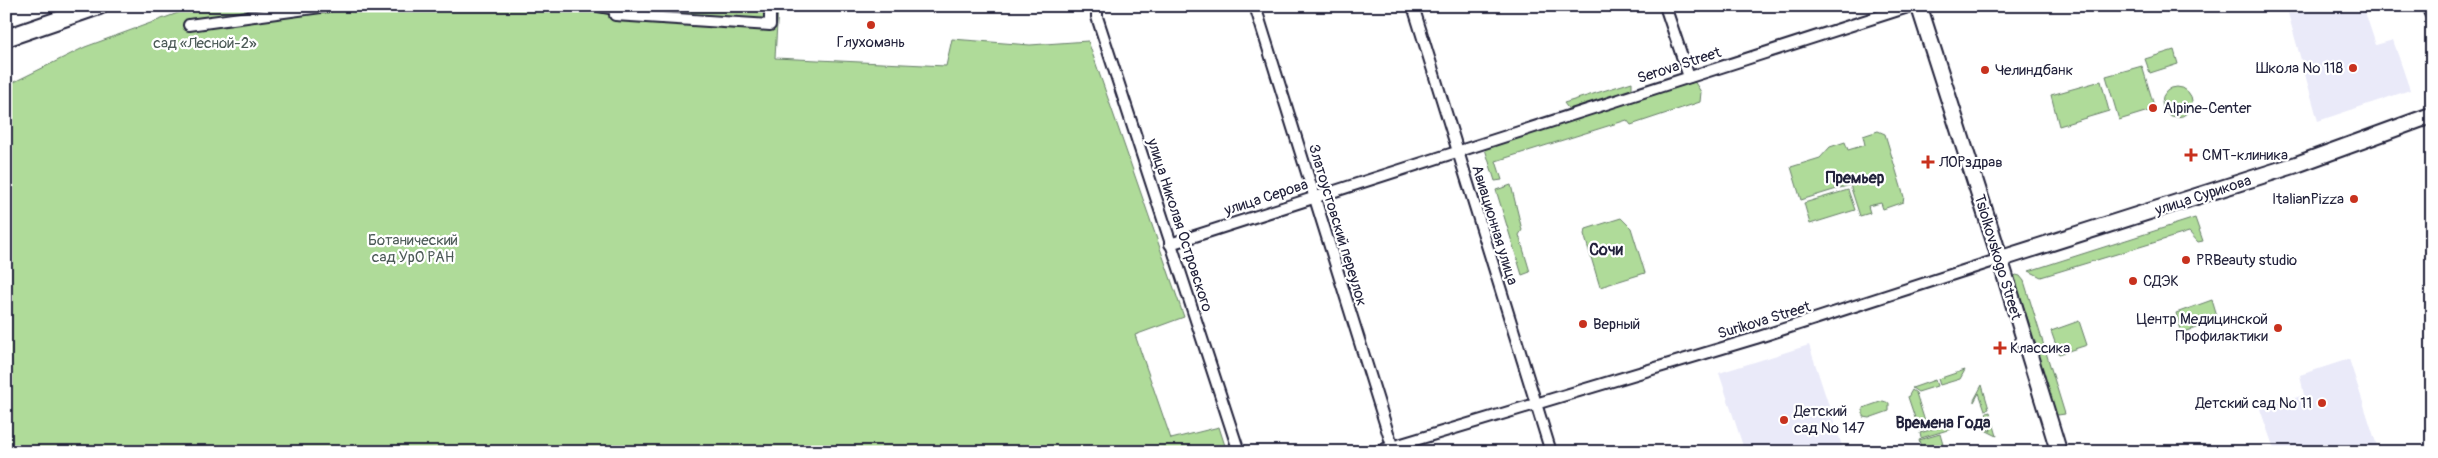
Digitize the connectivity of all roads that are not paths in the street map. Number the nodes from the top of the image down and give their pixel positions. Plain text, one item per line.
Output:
1 (99, 6) edge
2 (328, 6) edge
3 (599, 6) edge
4 (770, 6) edge
5 (1096, 6) edge
6 (1255, 6) edge
7 (1413, 6) edge
8 (1665, 6) edge
9 (1911, 6) edge
10 (1919, 6) edge
11 (2430, 6) edge
12 (615, 8) edge
13 (2432, 12) edge
14 (189, 25) dead end
15 (6, 38) edge
16 (1689, 77) junction
17 (2432, 115) edge
18 (1456, 151) junction
19 (1314, 197) junction
20 (1170, 244) junction
21 (2000, 259) junction
22 (1535, 405) junction
23 (1393, 449) edge
24 (1238, 452) edge
25 (1375, 452) edge
26 (1550, 452) edge
27 (2059, 452) edge

1 - 15 main road
2 - 14 street
3 - 12 street
4 - 12 street
5 - 20 street, улица Николая Островского
6 - 19 street, Златоустовский переулок
7 - 18 street, Авиационная улица
8 - 16 street
9 - 16 street, Serova Street
10 - 21 street, Tsiolkovskogo Street
11 - 13 street
16 - 18 street, Serova Street
17 - 21 street, улица Сурикова
18 - 19 street, улица Серова
18 - 22 street, Авиационная улица
19 - 20 street, улица Серова
19 - 23 street, Златоустовский переулок
20 - 24 street, улица Николая Островского
21 - 22 street, Surikova Street
21 - 27 street, Tsiolkovskogo Street
22 - 23 street
22 - 26 street, Авиационная улица
23 - 25 street

